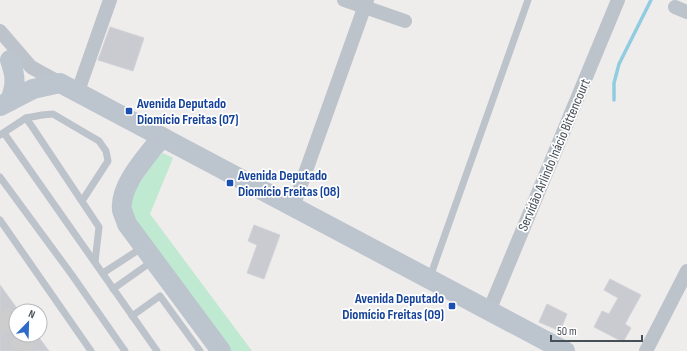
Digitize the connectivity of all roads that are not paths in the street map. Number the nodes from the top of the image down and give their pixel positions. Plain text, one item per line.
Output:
1 (110, 0) edge
2 (344, 0) edge
3 (528, 0) edge
4 (618, 0) edge
5 (365, 4) edge
6 (406, 21) dead end
7 (0, 31) edge
8 (0, 39) edge
9 (9, 55) junction
10 (69, 87) junction
11 (5, 104) edge
12 (26, 118) junction
13 (2, 134) edge
14 (162, 137) junction
15 (0, 177) edge
16 (82, 201) junction
17 (294, 207) junction
18 (0, 220) edge
19 (149, 254) junction
20 (95, 262) junction
21 (687, 271) edge
22 (103, 273) junction
23 (429, 279) junction
24 (113, 289) junction
25 (489, 311) junction
26 (132, 316) junction
27 (92, 351) edge
28 (125, 351) edge
29 (157, 351) edge
30 (200, 351) edge
31 (222, 351) edge
32 (565, 351) edge
33 (646, 351) edge

1 - 10 street
2 - 5 street
3 - 23 lane
4 - 25 street, Servidão Arlindo Inácio Bittencourt
5 - 6 street
5 - 17 street
7 - 9 street
8 - 9 street
9 - 10 street
9 - 11 street
10 - 11 street
10 - 14 street
12 - 13 lane
12 - 16 lane
12 - 16 lane
13 - 20 lane
14 - 17 street
14 - 19 street
15 - 28 lane
16 - 20 lane
17 - 23 street
18 - 27 lane
19 - 22 lane
19 - 24 lane
19 - 31 street
20 - 22 lane
21 - 33 street
22 - 24 lane
23 - 25 street
24 - 26 lane
25 - 32 street
26 - 29 lane
26 - 30 lane

